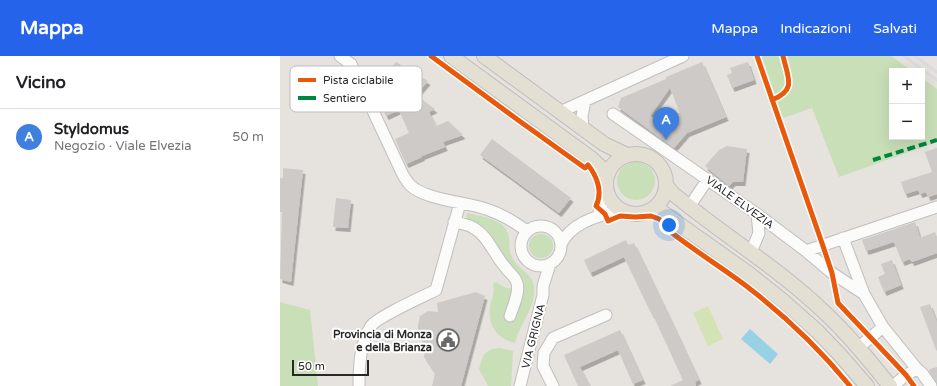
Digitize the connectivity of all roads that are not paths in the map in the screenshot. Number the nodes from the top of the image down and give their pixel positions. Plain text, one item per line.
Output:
1 (340, 56) edge
2 (451, 56) edge
3 (484, 56) edge
4 (683, 56) edge
5 (668, 59) edge
6 (353, 66) edge
7 (585, 101) junction
8 (374, 112) edge
9 (560, 112) junction
10 (613, 114) dead end
11 (583, 129) junction
12 (627, 156) junction
13 (608, 174) junction
14 (708, 179) junction
15 (666, 185) junction
16 (607, 192) junction
17 (460, 203) junction
18 (655, 206) junction
19 (689, 207) junction
20 (937, 207) edge
21 (624, 211) junction
22 (757, 214) junction
23 (596, 217) junction
24 (454, 222) junction
25 (552, 229) junction
26 (572, 229) junction
27 (527, 231) junction
28 (843, 238) junction
29 (561, 244) junction
30 (752, 252) junction
31 (806, 252) junction
32 (550, 264) junction
33 (537, 266) junction
34 (543, 286) junction
35 (864, 294) junction
36 (606, 315) dead end
37 (510, 316) dead end
38 (883, 327) junction
39 (859, 347) junction
40 (916, 369) junction
41 (359, 386) edge
42 (520, 386) edge
43 (553, 386) edge
44 (867, 386) edge
45 (890, 386) edge
46 (893, 386) edge
47 (931, 386) edge

1 - 6 street
2 - 13 main road
3 - 9 main road
4 - 5 street
5 - 7 street
7 - 9 street
7 - 11 street
8 - 17 street
9 - 11 main road
10 - 14 street, VIALE ELVEZIA
11 - 12 main road
12 - 13 main road
12 - 15 main road
13 - 16 main road
14 - 19 street
14 - 22 street, VIALE ELVEZIA
15 - 18 main road
15 - 19 main road
16 - 21 main road
16 - 23 street
17 - 24 street
17 - 27 street
18 - 21 main road
18 - 44 main road
19 - 30 main road
20 - 28 street
21 - 23 street
22 - 30 street
22 - 31 street, VIALE ELVEZIA
23 - 26 street
24 - 37 street
24 - 41 street
25 - 26 street
25 - 27 street
25 - 29 street
26 - 29 street
27 - 33 street
28 - 31 street
28 - 35 street, VIALE ELVEZIA
29 - 32 street
30 - 39 main road
31 - 35 street, VIALE ELVEZIA
32 - 33 street
32 - 34 street, VIA GRIGNA
33 - 34 street, VIA GRIGNA
34 - 42 street, VIA GRIGNA
35 - 38 street, VIALE ELVEZIA
36 - 43 street
38 - 39 street
38 - 40 street, VIALE ELVEZIA
39 - 45 main road
40 - 46 street
40 - 47 street, VIALE ELVEZIA

